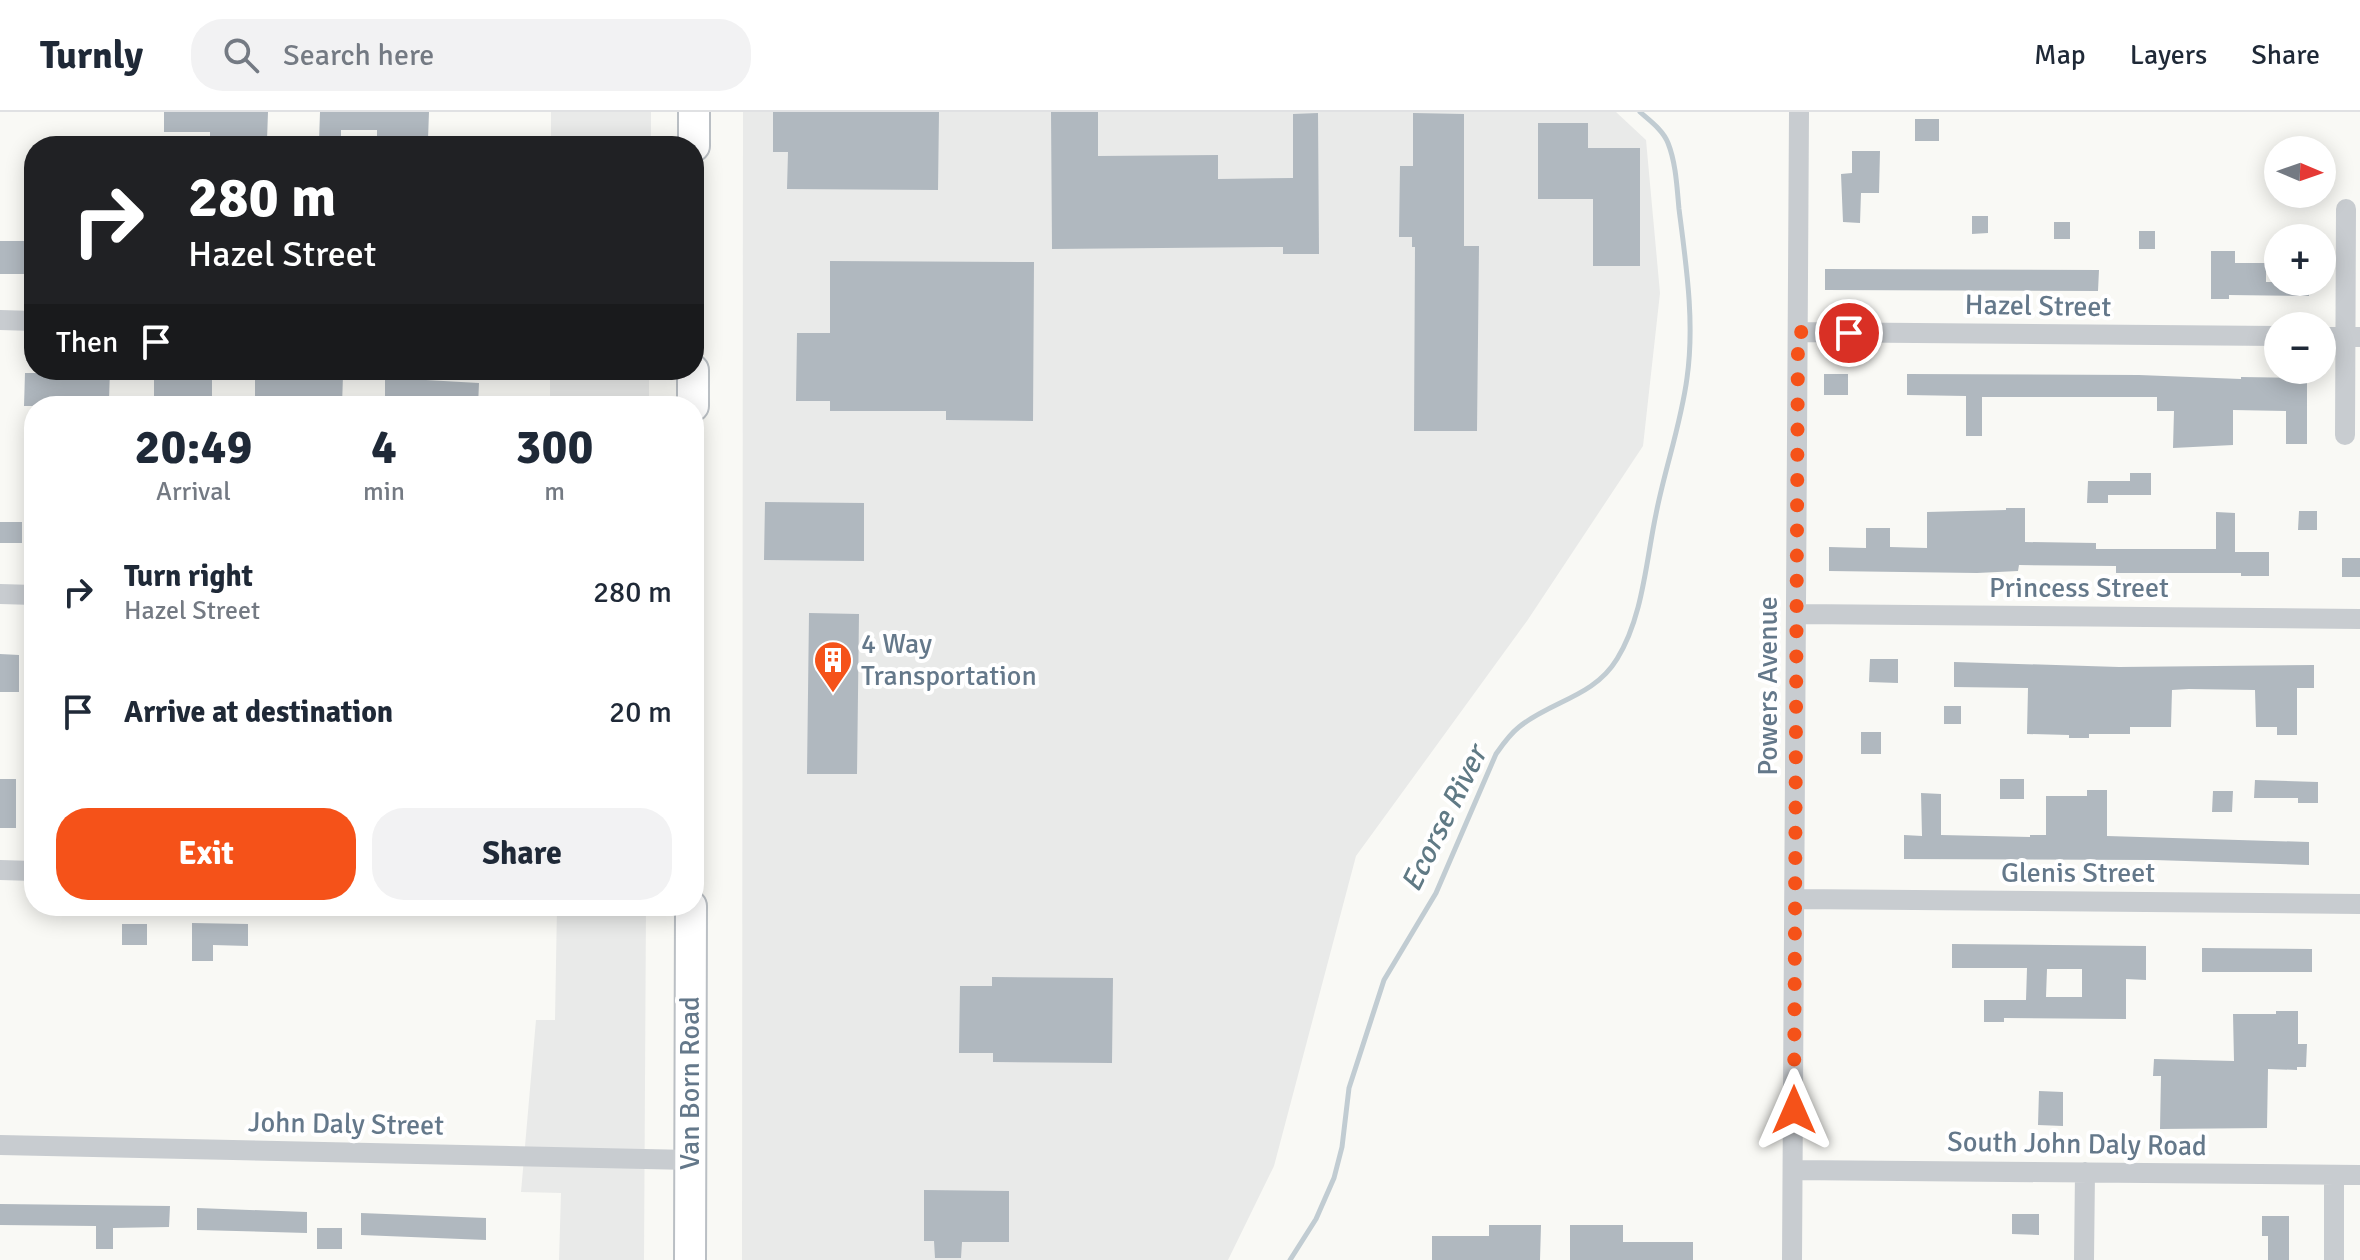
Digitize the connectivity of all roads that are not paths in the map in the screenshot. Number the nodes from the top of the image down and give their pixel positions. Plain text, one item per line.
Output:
1 (694, 112) edge
2 (1799, 112) edge
3 (694, 136) edge
4 (2346, 209) dead end
5 (0, 320) edge
6 (24, 321) edge
7 (1798, 332) junction
8 (2264, 336) edge
9 (2352, 337) edge
10 (2345, 435) dead end
11 (0, 594) edge
12 (24, 595) edge
13 (1797, 614) junction
14 (2360, 619) edge
15 (0, 870) edge
16 (24, 871) edge
17 (1795, 899) junction
18 (2360, 904) edge
19 (691, 916) edge
20 (0, 1145) edge
21 (690, 1160) junction
22 (1793, 1170) junction
23 (2085, 1172) junction
24 (2334, 1175) junction
25 (2360, 1175) edge
26 (690, 1260) edge
27 (1792, 1260) edge
28 (2084, 1260) edge
29 (2334, 1260) edge

1 - 3 main road
2 - 7 street, Powers Avenue
4 - 9 street
5 - 6 street
7 - 8 street, Hazel Street
7 - 13 street, Powers Avenue
9 - 10 street
11 - 12 street
13 - 14 street, Princess Street
13 - 17 street, Powers Avenue
15 - 16 street
17 - 18 street, Glenis Street
17 - 22 street, Powers Avenue
19 - 21 main road, Van Born Road
20 - 21 street, John Daly Street
21 - 26 main road, Van Born Road
22 - 23 street, South John Daly Road
22 - 27 street, Powers Avenue
23 - 24 street, South John Daly Road
23 - 28 street
24 - 25 street, South John Daly Road
24 - 29 street

